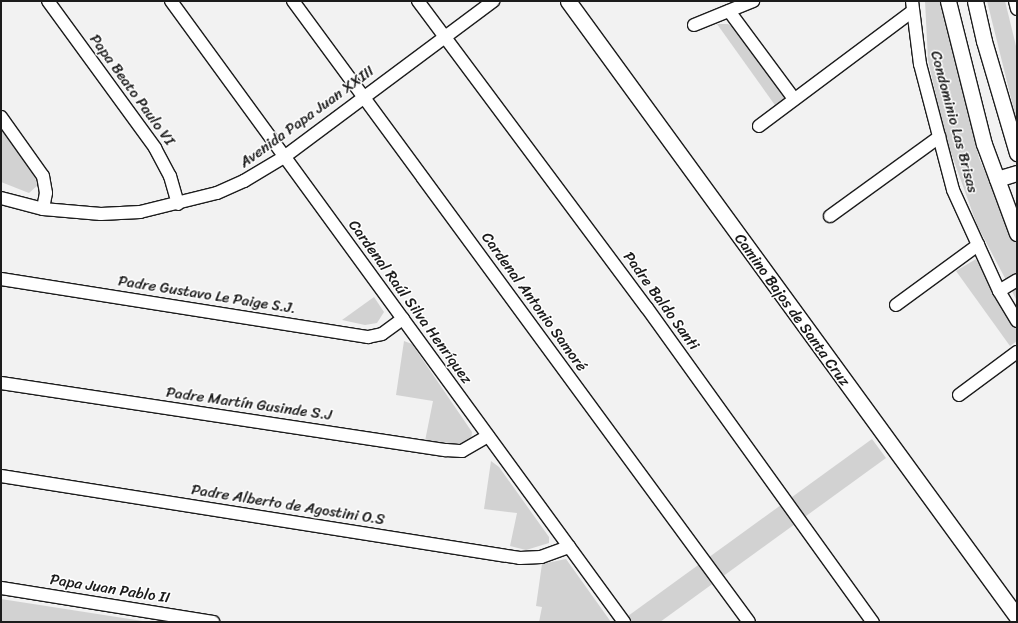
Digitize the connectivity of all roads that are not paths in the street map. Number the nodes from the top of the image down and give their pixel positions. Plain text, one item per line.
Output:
1 (48, 1) edge
2 (171, 1) edge
3 (293, 1) edge
4 (418, 1) edge
5 (493, 1) edge
6 (568, 1) edge
7 (753, 1) edge
8 (948, 1) edge
9 (975, 1) edge
10 (1015, 1) edge
11 (913, 6) edge
12 (1017, 9) edge
13 (729, 10) junction
14 (694, 24) dead end
15 (444, 36) junction
16 (363, 97) junction
17 (794, 99) junction
18 (1, 117) edge
19 (759, 126) dead end
20 (939, 137) junction
21 (1017, 153) edge
22 (284, 157) junction
23 (1017, 173) edge
24 (996, 180) junction
25 (1, 198) edge
26 (178, 204) junction
27 (43, 209) junction
28 (830, 216) dead end
29 (1017, 233) edge
30 (978, 245) junction
31 (1, 279) edge
32 (1017, 280) edge
33 (999, 291) junction
34 (896, 305) dead end
35 (403, 319) junction
36 (1017, 321) edge
37 (1017, 352) edge
38 (1, 383) edge
39 (960, 394) dead end
40 (488, 436) junction
41 (1, 476) edge
42 (569, 546) junction
43 (1, 588) edge
44 (1017, 617) edge
45 (213, 622) edge
46 (624, 622) edge
47 (749, 622) edge
48 (874, 622) edge

1 - 26 street, Papa Beato Paulo VI
2 - 22 street, Cardenal Raúl Silva Henríquez
3 - 16 street, Cardenal Antonio Samoré
4 - 15 street, Padre Baldo Santi
5 - 15 street, Avenida Papa Juan XXIII
6 - 44 street, Camino Bajos de Santa Cruz
7 - 13 street
8 - 24 street
9 - 21 street
10 - 12 street
11 - 17 street
11 - 20 street, Condominio Las Brisas
13 - 14 street
13 - 17 street
15 - 16 street, Avenida Papa Juan XXIII
15 - 48 street, Padre Baldo Santi
16 - 22 street, Avenida Papa Juan XXIII
16 - 47 street, Cardenal Antonio Samoré
17 - 19 street
18 - 27 street
20 - 28 street
20 - 30 street, Condominio Las Brisas
22 - 26 street, Avenida Papa Juan XXIII
22 - 35 street, Cardenal Raúl Silva Henríquez
23 - 24 street
24 - 29 street
25 - 27 street, Avenida Papa Juan XXIII
26 - 27 street, Avenida Papa Juan XXIII
30 - 33 street, Condominio Las Brisas
30 - 34 street
31 - 35 street, Padre Gustavo Le Paige S.J.
32 - 33 street
33 - 36 street, Condominio Las Brisas
35 - 40 street, Cardenal Raúl Silva Henríquez
37 - 39 street
38 - 40 street, Padre Martín Gusinde S.J
40 - 42 street, Cardenal Raúl Silva Henríquez
41 - 42 street, Padre Alberto de Agostini O.S
42 - 46 street, Cardenal Raúl Silva Henríquez
43 - 45 street, Papa Juan Pablo II

